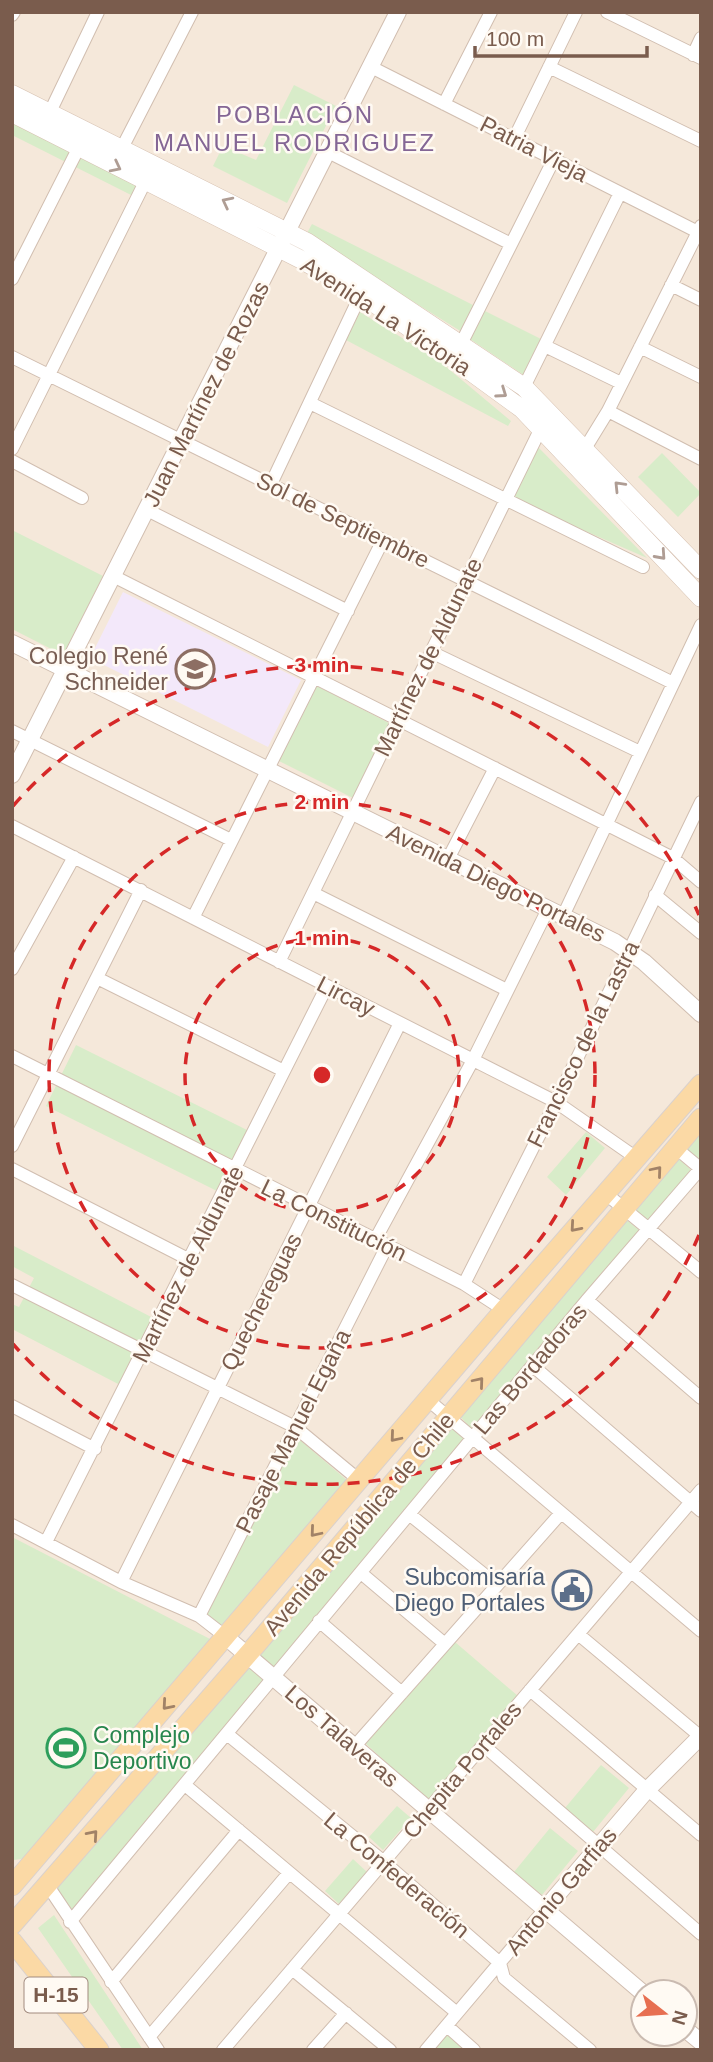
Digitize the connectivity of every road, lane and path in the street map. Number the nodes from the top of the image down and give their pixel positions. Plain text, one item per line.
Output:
1 (98, 12) edge
2 (192, 12) edge
3 (398, 12) edge
4 (491, 12) edge
5 (576, 12) edge
6 (607, 12) edge
7 (629, 17) edge
8 (701, 38) edge
9 (697, 57) edge
10 (371, 67) junction
11 (549, 67) junction
12 (12, 94) edge
13 (444, 104) junction
14 (50, 112) junction
15 (12, 113) edge
16 (514, 139) junction
17 (701, 141) edge
18 (79, 148) junction
19 (121, 148) junction
20 (328, 152) junction
21 (554, 159) junction
22 (153, 164) junction
23 (145, 182) junction
24 (621, 193) junction
25 (699, 229) edge
26 (284, 241) junction
27 (511, 244) junction
28 (12, 279) edge
29 (671, 285) junction
30 (361, 294) junction
31 (701, 300) edge
32 (461, 344) junction
33 (545, 346) junction
34 (640, 347) junction
35 (12, 357) edge
36 (49, 375) junction
37 (701, 377) edge
38 (621, 383) junction
39 (524, 387) junction
40 (310, 403) junction
41 (608, 411) junction
42 (541, 428) junction
43 (182, 440) junction
44 (13, 445) edge
45 (579, 456) junction
46 (701, 459) edge
47 (12, 461) edge
48 (271, 484) junction
49 (82, 498) dead end
50 (505, 502) junction
51 (147, 510) junction
52 (383, 540) junction
53 (643, 567) dead end
54 (701, 570) edge
55 (113, 576) junction
56 (466, 581) junction
57 (701, 598) edge
58 (348, 611) junction
59 (701, 625) edge
60 (12, 643) edge
61 (431, 652) junction
62 (65, 669) junction
63 (314, 678) junction
64 (673, 683) junction
65 (398, 719) junction
66 (12, 731) edge
67 (30, 740) junction
68 (640, 752) junction
69 (495, 768) junction
70 (267, 770) junction
71 (12, 775) edge
72 (701, 802) edge
73 (353, 812) junction
74 (606, 825) junction
75 (12, 826) edge
76 (687, 831) junction
77 (701, 836) edge
78 (230, 840) junction
79 (74, 857) junction
80 (673, 858) junction
81 (447, 859) junction
82 (701, 882) edge
83 (141, 890) junction
84 (313, 893) junction
85 (655, 895) junction
86 (555, 912) junction
87 (193, 918) junction
88 (701, 933) edge
89 (628, 950) junction
90 (279, 962) junction
91 (12, 970) edge
92 (97, 978) junction
93 (327, 986) junction
94 (507, 990) junction
95 (701, 1014) edge
96 (400, 1023) junction
97 (12, 1056) edge
98 (473, 1060) junction
99 (284, 1071) junction
100 (48, 1075) junction
101 (701, 1084) edge
102 (556, 1102) junction
103 (701, 1118) edge
104 (12, 1146) edge
105 (676, 1148) junction
106 (635, 1157) junction
107 (701, 1168) edge
108 (12, 1169) edge
109 (234, 1170) junction
110 (605, 1193) junction
111 (309, 1207) junction
112 (625, 1209) junction
113 (648, 1228) junction
114 (381, 1243) junction
115 (190, 1260) junction
116 (701, 1272) edge
117 (464, 1284) junction
118 (12, 1285) edge
119 (587, 1300) junction
120 (503, 1310) junction
121 (144, 1351) junction
122 (533, 1366) junction
123 (218, 1388) junction
124 (701, 1398) edge
125 (427, 1399) junction
126 (12, 1406) edge
127 (450, 1417) junction
128 (295, 1427) junction
129 (473, 1437) junction
130 (95, 1449) junction
131 (359, 1480) junction
132 (701, 1490) edge
133 (696, 1506) edge
134 (561, 1513) junction
135 (410, 1514) junction
136 (12, 1525) edge
137 (47, 1541) junction
138 (631, 1572) junction
139 (360, 1573) junction
140 (121, 1581) junction
141 (497, 1585) junction
142 (199, 1616) junction
143 (319, 1621) junction
144 (701, 1631) edge
145 (578, 1634) junction
146 (226, 1637) junction
147 (445, 1644) junction
148 (248, 1654) junction
149 (273, 1677) junction
150 (530, 1690) junction
151 (402, 1693) junction
152 (227, 1734) junction
153 (700, 1736) edge
154 (483, 1745) junction
155 (354, 1747) junction
156 (185, 1785) junction
157 (646, 1791) junction
158 (428, 1810) junction
159 (239, 1830) junction
160 (701, 1835) edge
161 (598, 1848) junction
162 (384, 1861) junction
163 (289, 1872) junction
164 (12, 1886) edge
165 (48, 1886) junction
166 (545, 1909) junction
167 (339, 1914) junction
168 (70, 1922) junction
169 (12, 1925) edge
170 (701, 1934) edge
171 (12, 1941) edge
172 (499, 1963) junction
173 (292, 1969) junction
174 (629, 1981) edge
175 (111, 1982) junction
176 (346, 2013) junction
177 (457, 2013) junction
178 (447, 2025) junction
179 (149, 2037) junction
180 (99, 2050) edge
181 (158, 2050) edge
182 (223, 2050) edge
183 (313, 2050) edge
184 (390, 2050) edge
185 (426, 2050) edge
186 (474, 2050) edge
187 (590, 2050) edge

1 - 14 street
2 - 19 street
3 - 10 street, Juan Martínez de Rozas
4 - 13 street
5 - 11 street
6 - 7 street
7 - 9 street
8 - 9 street
10 - 13 street, Patria Vieja
10 - 20 street, Juan Martínez de Rozas
11 - 16 street
11 - 17 street
12 - 14 main road, Avenida La Victoria
13 - 16 street, Patria Vieja
14 - 19 main road, Avenida La Victoria
15 - 18 main road, Avenida La Victoria
16 - 21 street, Patria Vieja
18 -> 23 main road, Avenida La Victoria
18 - 28 street
19 - 22 main road, Avenida La Victoria
20 - 26 street, Juan Martínez de Rozas
20 - 27 street
21 - 24 street, Patria Vieja
21 - 27 street
22 - 23 street
26 -> 22 main road, Avenida La Victoria
23 - 26 main road, Avenida La Victoria
23 - 36 street
24 - 25 street, Patria Vieja
24 - 33 street
25 - 29 street
26 - 30 main road, Avenida La Victoria
26 - 32 main road, Avenida La Victoria
26 - 43 street, Juan Martínez de Rozas
27 - 32 street
29 - 31 street
29 - 34 street
30 - 40 street
30 -> 42 main road, Avenida La Victoria
32 - 39 main road, Avenida La Victoria
33 - 38 street
33 - 39 street
34 - 37 street
34 - 38 street
35 - 36 street, Sol de Septiembre
36 - 43 street, Sol de Septiembre
36 - 44 street
38 - 41 street
39 - 45 main road, Avenida La Victoria
40 - 48 street
40 - 50 street
41 - 45 street
41 - 46 street
42 - 45 main road, Avenida La Victoria
42 - 50 street, Martínez de Aldunate
43 - 48 street, Sol de Septiembre
43 - 51 street, Juan Martínez de Rozas
54 -> 45 main road, Avenida La Victoria
45 -> 57 main road, Avenida La Victoria
47 - 49 street
48 - 52 street, Sol de Septiembre
50 - 53 street
50 - 56 street, Martínez de Aldunate
51 - 55 street, Juan Martínez de Rozas
51 - 58 street
52 - 56 street, Sol de Septiembre
52 - 58 street
55 - 62 street, Juan Martínez de Rozas
55 - 63 street
56 - 61 street, Martínez de Aldunate
56 - 64 street, Sol de Septiembre
58 - 63 street
59 - 64 street, Pasaje Manuel Egaña
60 - 62 street, Avenida Diego Portales
61 - 65 street, Martínez de Aldunate
61 - 68 street
62 - 67 street, Juan Martínez de Rozas
62 - 70 street, Avenida Diego Portales
63 - 65 street
63 - 70 street
64 - 68 street, Pasaje Manuel Egaña
65 - 69 street
65 - 73 street, Martínez de Aldunate
66 - 67 street
67 - 71 street, Juan Martínez de Rozas
67 - 78 street
68 - 74 street, Pasaje Manuel Egaña
69 - 74 street
69 - 81 street
70 - 73 street, Avenida Diego Portales
70 - 78 street
72 - 76 street, Francisco de la Lastra
73 - 81 street, Avenida Diego Portales
73 - 84 street, Martínez de Aldunate
74 - 80 street
74 - 86 street, Pasaje Manuel Egaña
75 - 79 street, Lircay
76 - 77 street
76 - 80 street, Francisco de la Lastra
78 - 87 street
79 - 83 street, Lircay
79 - 91 street
80 - 82 street
80 - 85 street, Francisco de la Lastra
81 - 86 street, Avenida Diego Portales
83 - 87 street, Lircay
83 - 92 street
84 - 90 street, Martínez de Aldunate
84 - 94 street
85 - 88 street
85 - 89 street, Francisco de la Lastra
86 - 89 street, Avenida Diego Portales
86 - 94 street, Pasaje Manuel Egaña
87 - 90 street, Lircay
89 - 95 street, Avenida Diego Portales
89 - 102 street, Francisco de la Lastra
90 - 93 street, Lircay
92 - 99 street
92 - 100 street
93 - 96 street, Lircay
93 - 99 street, Martínez de Aldunate
94 - 98 street, Pasaje Manuel Egaña
96 - 98 street, Lircay
96 - 111 street, Quechereguas
97 - 100 street, La Constitución
98 - 102 street, Lircay
98 - 114 street, Pasaje Manuel Egaña
99 - 109 street, Martínez de Aldunate
100 - 104 street
100 - 109 street, La Constitución
101 - 106 main road, Avenida República de Chile
102 - 106 street, Lircay
102 - 117 street, Francisco de la Lastra
103 - 105 main road, Avenida República de Chile
105 - 107 street
112 -> 105 main road, Avenida República de Chile
106 - 110 main road, Avenida República de Chile
107 - 113 street, Las Bordadoras
108 - 115 street
109 - 111 street, La Constitución
109 - 115 street, Martínez de Aldunate
110 - 112 street
110 -> 120 main road, Avenida República de Chile
111 - 114 street, La Constitución
111 - 123 street, Quechereguas
112 - 113 street
127 -> 112 main road, Avenida República de Chile
113 - 116 street
113 - 119 street, Las Bordadoras
114 - 117 street, La Constitución
114 - 128 street, Pasaje Manuel Egaña
115 - 121 street, Martínez de Aldunate
117 - 120 street, La Constitución
118 - 121 street
119 - 122 street, Las Bordadoras
119 - 124 street
120 - 125 main road, Avenida República de Chile
121 - 123 street
121 - 130 street, Martínez de Aldunate
122 - 129 street, Las Bordadoras
122 - 133 street
123 - 128 street
123 - 140 street, Quechereguas
125 - 127 street
125 -> 131 main road, Avenida República de Chile
126 - 130 street
127 - 129 street
127 - 148 main road, Avenida República de Chile
128 - 131 street
128 - 142 street, Pasaje Manuel Egaña
129 - 134 street
129 - 135 street, Las Bordadoras
130 - 137 street, Martínez de Aldunate
131 -> 146 main road, Avenida República de Chile
132 - 133 street, Chepita Portales
133 - 138 street, Chepita Portales
134 - 138 street
134 - 141 street
135 - 139 street, Las Bordadoras
135 - 141 street
136 - 137 street, Los Talaveras
137 - 140 street, Los Talaveras
138 - 144 street
138 - 145 street, Chepita Portales
139 - 143 street, Las Bordadoras
139 - 147 street
140 - 142 street, Los Talaveras
141 - 147 street
142 - 146 street, Los Talaveras
143 - 149 street, Las Bordadoras
143 - 151 street
145 - 150 street, Chepita Portales
145 - 153 street
146 - 148 street, Los Talaveras
146 -> 164 main road, Avenida República de Chile
147 - 151 street
148 - 149 street, Los Talaveras
165 -> 148 main road, Avenida República de Chile
149 - 152 street, Las Bordadoras
149 - 155 street, Los Talaveras
150 - 154 street, Chepita Portales
150 - 157 street
151 - 155 street
152 - 156 street, Las Bordadoras
152 - 162 street, La Confederación
153 - 157 street, Antonio Garfias
154 - 158 street, Chepita Portales
154 - 161 street
155 - 158 street, Los Talaveras
156 - 159 street
156 - 168 street, Las Bordadoras
157 - 160 street
157 - 161 street, Antonio Garfias
158 - 162 street, Chepita Portales
158 - 166 street, Los Talaveras
159 - 163 street
159 - 175 street
161 - 166 street, Antonio Garfias
161 - 170 street
162 - 167 street, Chepita Portales
162 - 172 street, La Confederación
163 - 167 street
163 - 179 street
165 - 168 street
165 - 169 main road, Avenida República de Chile
166 - 172 street, Antonio Garfias
166 - 174 street, Los Talaveras
167 - 173 street, Chepita Portales
167 - 177 street
168 - 175 street
171 - 180 main road, H-15
172 - 177 street, Antonio Garfias
172 - 187 street, La Confederación
173 - 176 street
173 - 182 street, Chepita Portales
175 - 179 street
176 - 183 street
176 - 184 street
177 - 178 street, Antonio Garfias
178 - 185 street, Antonio Garfias
178 - 186 street
179 - 181 street

